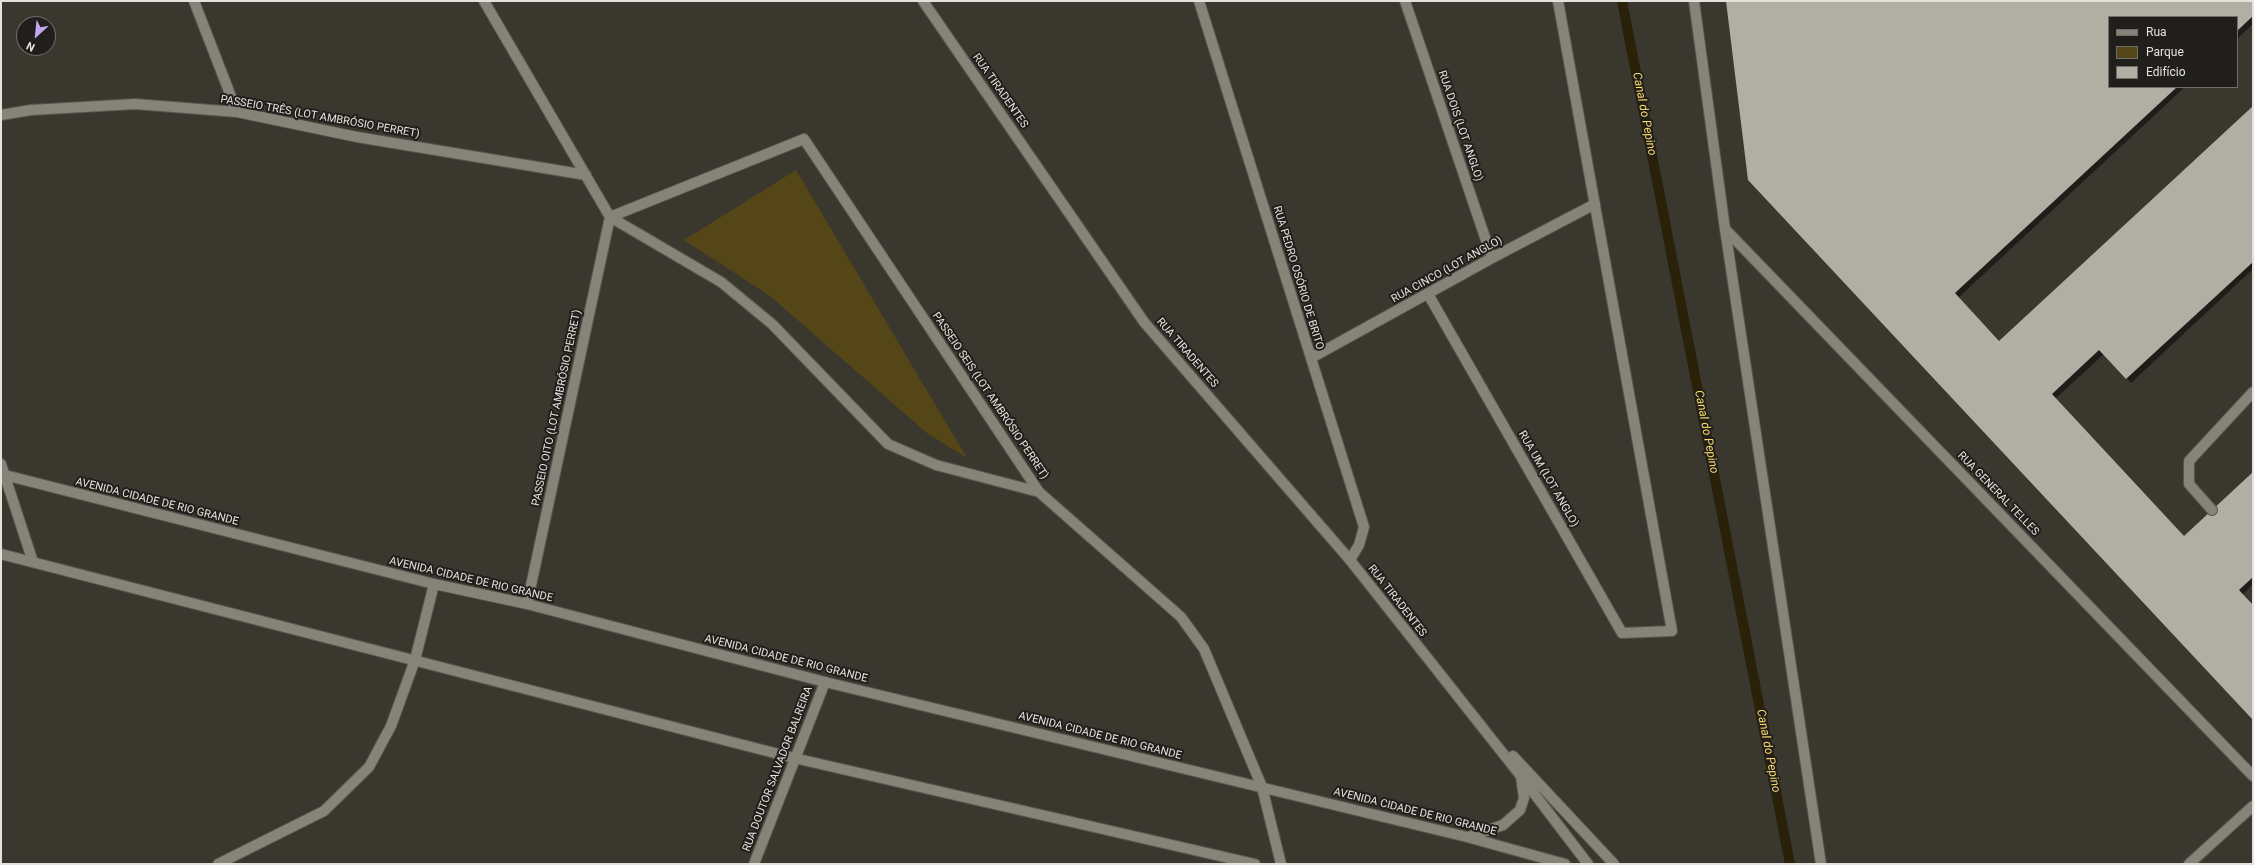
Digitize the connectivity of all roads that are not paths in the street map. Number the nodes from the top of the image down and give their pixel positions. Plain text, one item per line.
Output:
1 (194, 1) edge
2 (484, 1) edge
3 (923, 1) edge
4 (1199, 1) edge
5 (1405, 1) edge
6 (1558, 1) edge
7 (1694, 1) edge
8 (236, 112) junction
9 (1, 115) edge
10 (586, 175) junction
11 (1595, 204) junction
12 (610, 217) junction
13 (1725, 229) junction
14 (1492, 258) junction
15 (1428, 294) junction
16 (1311, 358) junction
17 (2253, 392) edge
18 (1, 464) edge
19 (3, 475) edge
20 (1039, 492) junction
21 (2212, 510) dead end
22 (1, 554) edge
23 (1350, 560) junction
24 (33, 562) junction
25 (434, 584) junction
26 (527, 604) junction
27 (414, 660) junction
28 (824, 682) junction
29 (1460, 700) junction
30 (794, 758) junction
31 (1520, 775) junction
32 (2253, 776) edge
33 (1262, 787) junction
34 (2253, 806) edge
35 (1468, 837) junction
36 (218, 864) edge
37 (754, 864) edge
38 (1255, 864) edge
39 (1281, 864) edge
40 (1565, 864) edge
41 (1588, 864) edge
42 (1614, 864) edge
43 (1821, 864) edge
44 (2189, 864) edge

1 - 8 street
2 - 10 street
3 - 23 street, RUA TIRADENTES
4 - 16 street, RUA PEDRO OSÓRIO DE BRITO
5 - 14 street, RUA DOIS (LOT ANGLO)
6 - 11 street
7 - 13 street
8 - 9 street, PASSEIO TRÊS (LOT AMBRÓSIO PERRET)
8 - 10 street, PASSEIO TRÊS (LOT AMBRÓSIO PERRET)
10 - 12 street
11 - 14 street, RUA CINCO (LOT ANGLO)
11 - 15 street, RUA UM (LOT ANGLO)
12 - 20 street
12 - 20 street, PASSEIO SEIS (LOT AMBRÓSIO PERRET)
12 - 26 street, PASSEIO OITO (LOT AMBRÓSIO PERRET)
13 - 32 street, RUA GENERAL TELLES
13 - 43 street
14 - 15 street, RUA CINCO (LOT ANGLO)
15 - 16 street, RUA CINCO (LOT ANGLO)
16 - 23 street, RUA PEDRO OSÓRIO DE BRITO
17 - 21 street
18 - 19 street
19 - 24 street
19 - 25 street, AVENIDA CIDADE DE RIO GRANDE
20 - 33 street, PASSEIO SEIS (LOT AMBRÓSIO PERRET)
22 - 24 street
23 - 29 street, RUA TIRADENTES
24 - 27 street
25 - 26 street, AVENIDA CIDADE DE RIO GRANDE
25 - 27 street
26 - 28 street, AVENIDA CIDADE DE RIO GRANDE
27 - 30 street
27 - 36 street
28 - 30 street, RUA DOUTOR SALVADOR BALREIRA
28 - 33 street, AVENIDA CIDADE DE RIO GRANDE
29 - 31 street, RUA TIRADENTES
29 - 42 street, RUA TIRADENTES
30 - 37 street, RUA DOUTOR SALVADOR BALREIRA
30 - 38 street
31 - 35 street
31 - 41 street, RUA TIRADENTES
33 - 35 street, AVENIDA CIDADE DE RIO GRANDE
33 - 39 street, PASSEIO SEIS (LOT AMBRÓSIO PERRET)
34 - 44 street
35 - 40 street, AVENIDA CIDADE DE RIO GRANDE

